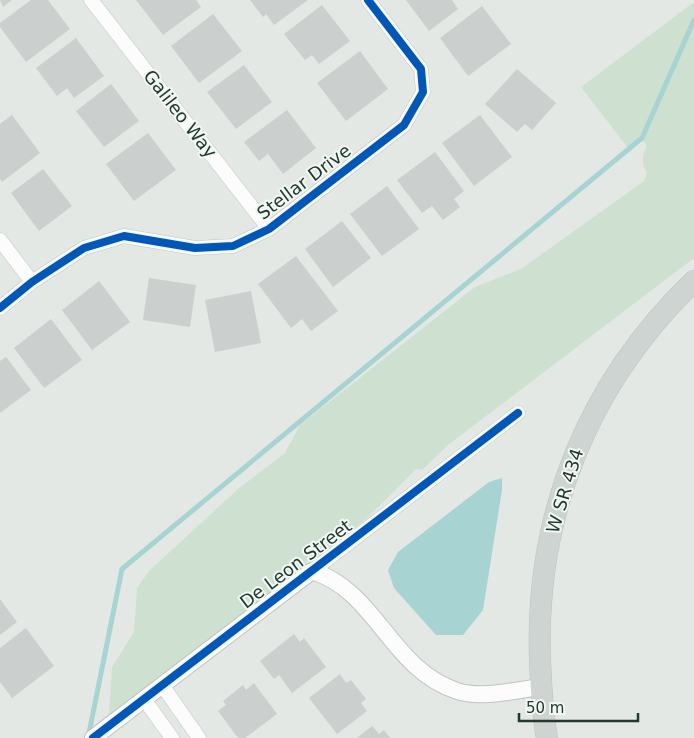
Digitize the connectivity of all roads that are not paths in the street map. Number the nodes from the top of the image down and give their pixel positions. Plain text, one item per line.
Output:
1 (91, 0) edge
2 (368, 0) edge
3 (269, 229) junction
4 (0, 240) edge
5 (694, 281) edge
6 (32, 282) junction
7 (0, 308) edge
8 (518, 413) dead end
9 (312, 571) junction
10 (162, 685) junction
11 (541, 687) junction
12 (144, 699) junction
13 (94, 737) edge
14 (172, 738) edge
15 (199, 738) edge
16 (547, 738) edge

1 - 3 street, Galileo Way
2 - 3 street, Stellar Drive
3 - 6 street, Stellar Drive
4 - 6 street
5 - 11 main road, W SR 434
6 - 7 street, Stellar Drive
8 - 9 street, De Leon Street
9 - 10 street, De Leon Street
9 - 11 street
10 - 12 street, De Leon Street
10 - 15 street
11 - 16 main road, W SR 434
12 - 13 street, De Leon Street
12 - 14 street

